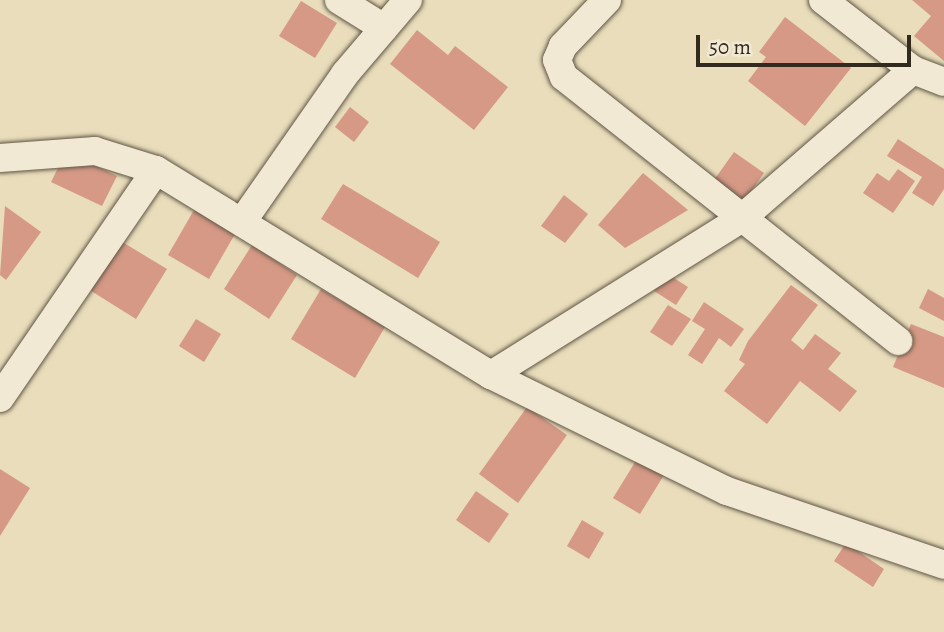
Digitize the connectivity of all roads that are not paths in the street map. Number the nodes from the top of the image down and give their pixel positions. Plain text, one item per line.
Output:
1 (339, 0) edge
2 (408, 0) edge
3 (607, 0) edge
4 (822, 0) edge
5 (384, 28) junction
6 (913, 70) junction
7 (944, 82) edge
8 (0, 158) edge
9 (156, 170) junction
10 (742, 218) junction
11 (244, 219) junction
12 (898, 341) dead end
13 (491, 375) junction
14 (0, 398) edge
15 (944, 565) edge

1 - 5 street
2 - 5 street
3 - 10 street
4 - 6 street
5 - 11 street
6 - 7 street
6 - 10 street
8 - 9 street
9 - 11 street
9 - 14 street
10 - 12 street
10 - 13 street
11 - 13 street
13 - 15 street

